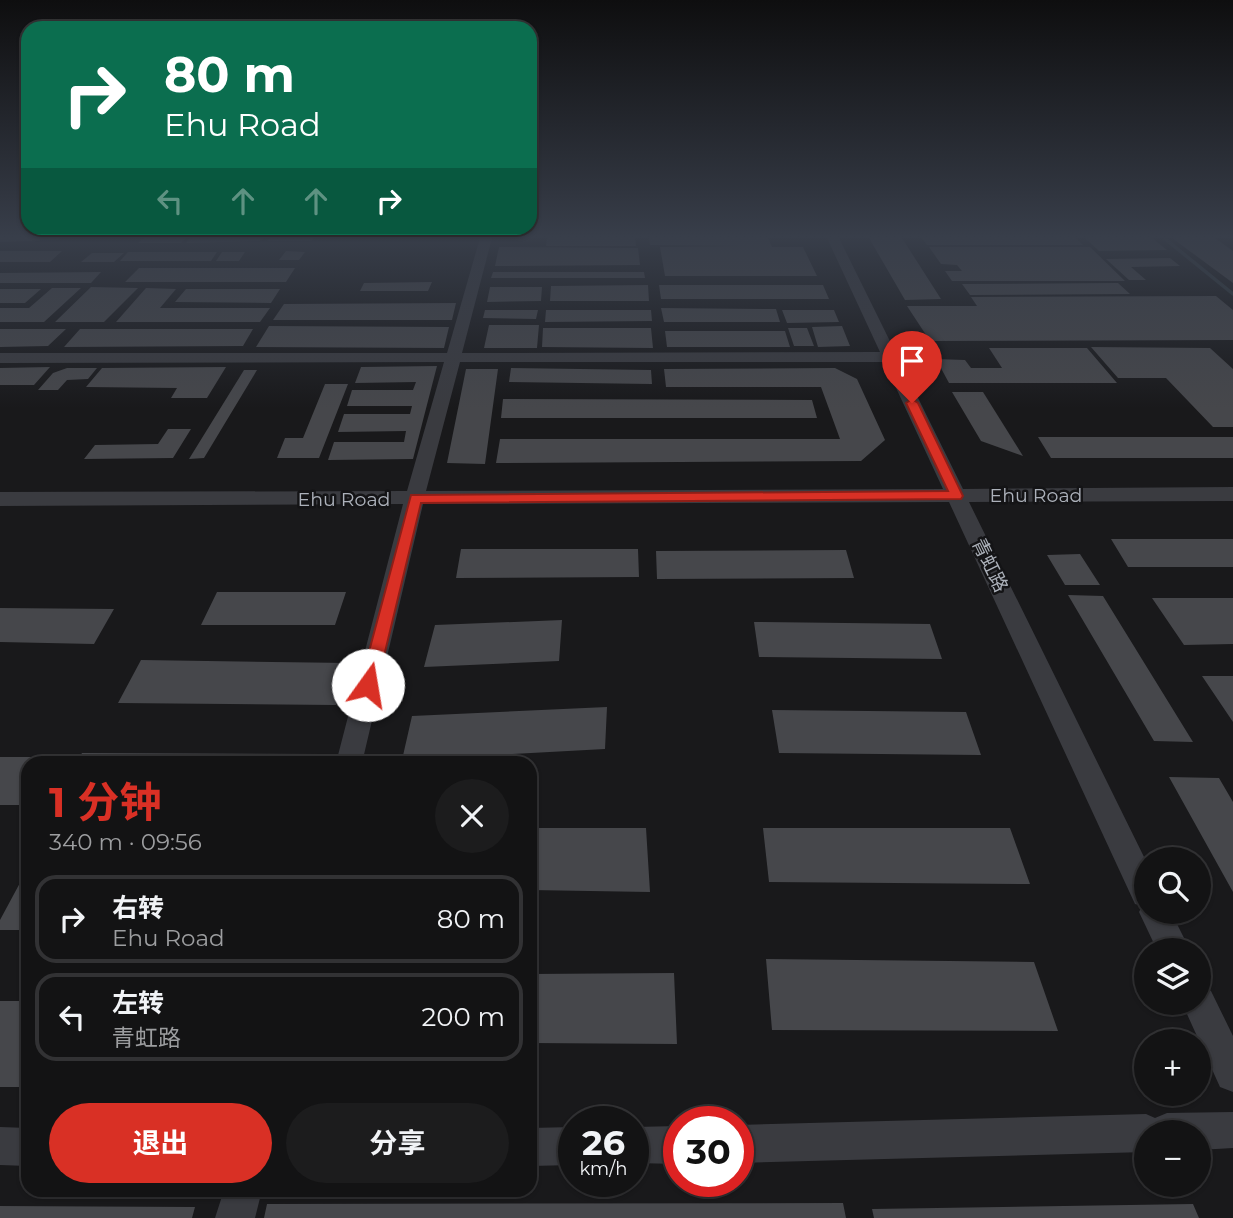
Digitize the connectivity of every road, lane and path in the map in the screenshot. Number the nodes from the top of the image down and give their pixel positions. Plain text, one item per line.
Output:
1 (469, 295) edge
2 (860, 295) edge
3 (890, 357) junction
4 (0, 358) edge
5 (451, 358) junction
6 (1233, 494) edge
7 (957, 496) junction
8 (0, 499) edge
9 (415, 499) junction
10 (351, 756) edge
11 (1134, 868) edge
12 (1205, 1015) edge
13 (1233, 1074) edge
14 (1233, 1130) edge
15 (1211, 1131) edge
16 (1134, 1133) edge
17 (754, 1144) edge
18 (0, 1146) edge
19 (558, 1146) edge
20 (21, 1147) edge
21 (537, 1147) edge
22 (241, 1197) edge
23 (235, 1218) edge

1 - 5 street
2 - 3 street, 青虹路
3 - 5 street
3 - 7 street, 青虹路
4 - 5 street
5 - 9 street
6 - 7 street, Ehu Road
7 - 9 street, Ehu Road
7 - 11 street, 青虹路
8 - 9 street, Ehu Road
9 - 10 street
12 - 13 street
14 - 15 street
16 - 17 street
18 - 20 street
19 - 21 street
22 - 23 street

